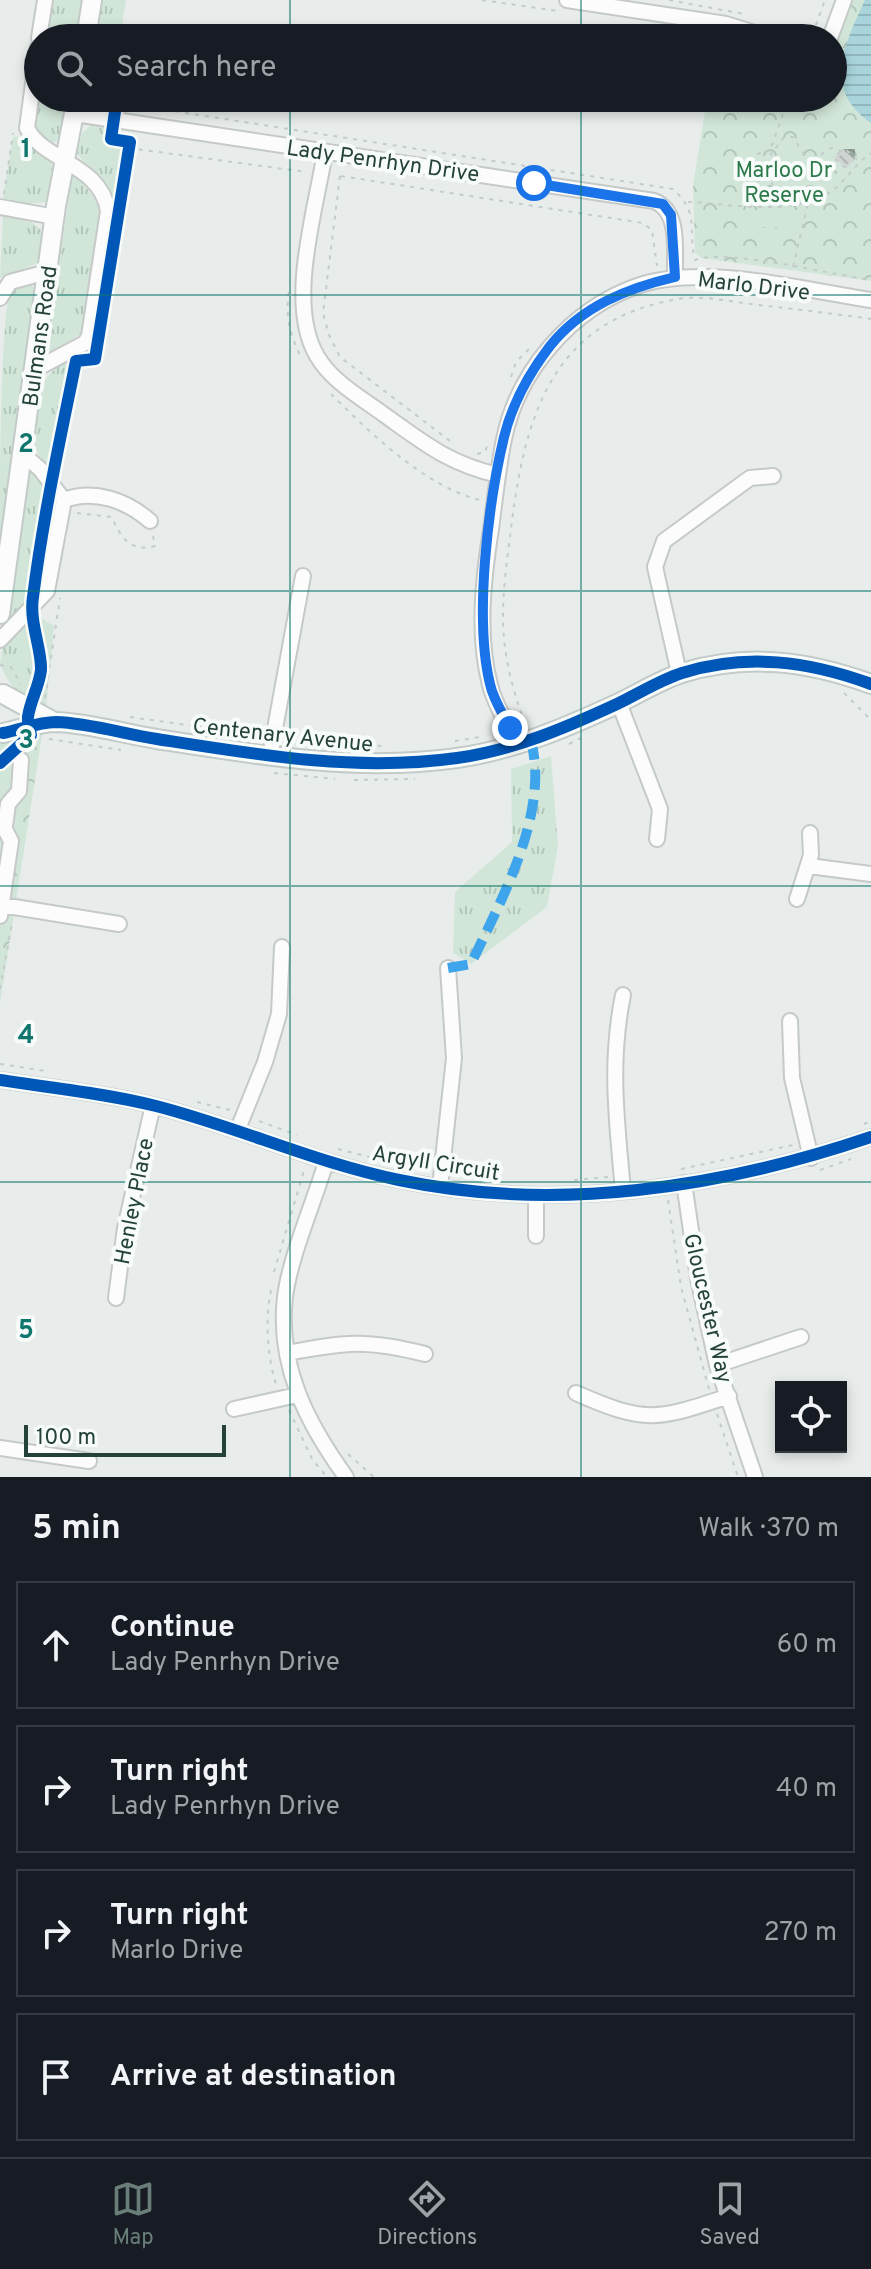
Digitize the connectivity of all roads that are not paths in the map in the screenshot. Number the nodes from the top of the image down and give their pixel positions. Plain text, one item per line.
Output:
1 (45, 0) edge
2 (92, 0) edge
3 (567, 0) edge
4 (844, 0) edge
5 (41, 24) edge
6 (88, 24) edge
7 (726, 24) edge
8 (835, 24) edge
9 (29, 112) edge
10 (75, 112) edge
11 (92, 112) edge
12 (325, 152) junction
13 (65, 157) junction
14 (0, 207) edge
15 (55, 217) junction
16 (675, 270) junction
17 (47, 272) junction
18 (0, 298) edge
19 (871, 300) edge
20 (34, 370) junction
21 (24, 455) junction
22 (498, 475) junction
23 (773, 476) dead end
24 (64, 500) junction
25 (150, 521) road end
26 (303, 576) dead end
27 (3, 582) edge
28 (0, 614) edge
29 (0, 640) edge
30 (679, 673) junction
31 (871, 684) edge
32 (1, 690) edge
33 (619, 703) junction
34 (52, 722) junction
35 (2, 735) edge
36 (518, 746) junction
37 (271, 756) junction
38 (21, 760) dead end
39 (4, 805) edge
40 (2, 823) edge
41 (810, 833) dead end
42 (657, 839) dead end
43 (809, 866) junction
44 (871, 874) edge
45 (797, 899) dead end
46 (1, 910) edge
47 (119, 924) dead end
48 (282, 947) dead end
49 (448, 968) dead end
50 (623, 995) dead end
51 (790, 1021) dead end
52 (0, 1080) edge
53 (153, 1105) junction
54 (238, 1129) junction
55 (870, 1140) edge
56 (811, 1158) junction
57 (326, 1162) junction
58 (684, 1183) junction
59 (440, 1187) junction
60 (623, 1191) junction
61 (536, 1195) junction
62 (536, 1236) dead end
63 (116, 1298) dead end
64 (801, 1337) dead end
65 (287, 1353) junction
66 (425, 1354) dead end
67 (717, 1365) junction
68 (576, 1393) dead end
69 (297, 1395) junction
70 (729, 1396) junction
71 (234, 1409) dead end
72 (0, 1448) edge
73 (89, 1461) dead end
74 (346, 1477) edge
75 (755, 1477) edge

1 - 5 street
2 - 6 street
3 - 7 street
4 - 8 street
9 - 13 street
10 - 13 street, Bulmans Road
11 - 12 street, Lady Penrhyn Drive
12 - 16 street, Lady Penrhyn Drive
12 - 22 street
13 - 15 street, Bulmans Road
13 - 20 street
14 - 15 street
15 - 17 street, Bulmans Road
16 - 19 street, Marlo Drive
16 - 22 street, Marlo Drive
17 - 18 street
17 - 20 street, Bulmans Road
20 - 21 street, Bulmans Road
21 - 24 street
21 - 27 street, Bulmans Road
22 - 36 street, Marlo Drive
23 - 30 street
24 - 25 street
24 - 29 street
26 - 37 street
27 - 28 street, Bulmans Road
30 - 31 street, Centenary Avenue
30 - 33 street, Centenary Avenue
32 - 34 street, Centenary Avenue
32 - 35 street
33 - 36 street, Centenary Avenue
33 - 42 street
34 - 35 street, Centenary Avenue
34 - 37 street, Centenary Avenue
36 - 37 street, Centenary Avenue
38 - 39 street
39 - 40 street
40 - 46 street
41 - 43 street
43 - 44 street
43 - 45 street
46 - 47 street
48 - 54 street
49 - 59 street
50 - 60 street
51 - 56 street
52 - 53 street, Argyll Circuit
53 - 54 street, Argyll Circuit
53 - 63 street, Henley Place
54 - 57 street, Argyll Circuit
55 - 56 street, Argyll Circuit
56 - 58 street, Argyll Circuit
57 - 59 street, Argyll Circuit
57 - 65 street
58 - 60 street, Argyll Circuit
58 - 67 street, Gloucester Way
59 - 61 street, Argyll Circuit
60 - 61 street, Argyll Circuit
61 - 62 street
64 - 67 street
65 - 66 street
65 - 69 street
67 - 70 street, Gloucester Way
68 - 70 street
69 - 71 street
69 - 74 street
70 - 75 street, Gloucester Way
72 - 73 street

